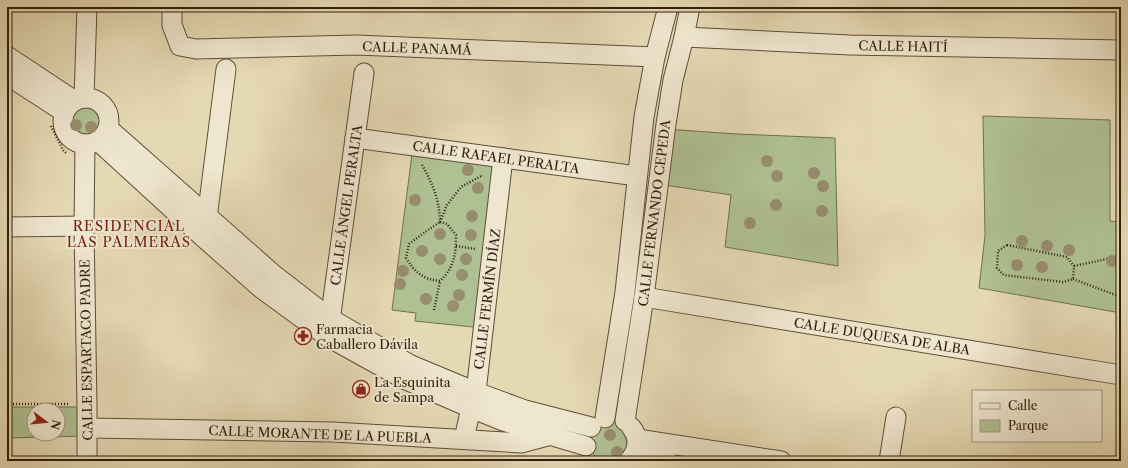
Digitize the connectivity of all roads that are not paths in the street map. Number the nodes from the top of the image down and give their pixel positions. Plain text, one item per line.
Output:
1 (87, 7) edge
2 (172, 7) edge
3 (668, 7) edge
4 (690, 7) edge
5 (684, 37) junction
6 (1121, 50) edge
7 (7, 56) edge
8 (655, 57) junction
9 (226, 69) dead end
10 (364, 73) dead end
11 (7, 75) edge
12 (74, 104) junction
13 (97, 137) junction
14 (355, 138) junction
15 (503, 165) junction
16 (637, 176) junction
17 (207, 217) junction
18 (84, 226) junction
19 (7, 227) edge
20 (204, 238) junction
21 (644, 297) junction
22 (331, 319) junction
23 (328, 337) junction
24 (1121, 375) edge
25 (473, 400) junction
26 (896, 417) dead end
27 (625, 421) junction
28 (598, 422) junction
29 (88, 428) junction
30 (552, 435) junction
31 (464, 439) junction
32 (633, 452) edge
33 (590, 453) edge
34 (87, 461) edge
35 (668, 461) edge
36 (781, 461) edge
37 (889, 461) edge

1 - 12 street
2 - 8 street, CALLE PANAMÁ
3 - 8 street, CALLE FERNANDO CEPEDA
4 - 5 street, CALLE FERNANDO CEPEDA
5 - 6 street, CALLE HAITÍ
5 - 21 street, CALLE FERNANDO CEPEDA
7 - 12 street
8 - 16 street, CALLE FERNANDO CEPEDA
9 - 17 street
10 - 14 street, CALLE ÁNGEL PERALTA
11 - 12 street
12 - 13 street
12 - 13 street
13 - 17 street
13 - 18 street, CALLE ESPARTACO PADRE
13 - 20 street
14 - 15 street, CALLE RAFAEL PERALTA
14 - 22 street, CALLE ÁNGEL PERALTA
15 - 16 street, CALLE RAFAEL PERALTA
15 - 25 street, CALLE FERMÍN DÍAZ
16 - 28 street, CALLE FERNANDO CEPEDA
17 - 20 street
17 - 22 street
18 - 19 street
18 - 29 street, CALLE ESPARTACO PADRE
20 - 23 street
21 - 24 street, CALLE DUQUESA DE ALBA
21 - 27 street, CALLE FERNANDO CEPEDA
22 - 23 street, CALLE ÁNGEL PERALTA
22 - 25 street
23 - 25 street
25 - 28 street
25 - 30 street
25 - 31 street, CALLE FERMÍN DÍAZ
26 - 37 street
27 - 28 street
27 - 32 street
28 - 33 street, CALLE FERNANDO CEPEDA
29 - 31 street, CALLE MORANTE DE LA PUEBLA
29 - 34 street, CALLE ESPARTACO PADRE
30 - 31 street, CALLE MORANTE DE LA PUEBLA
30 - 33 street
32 - 35 street
32 - 36 street

